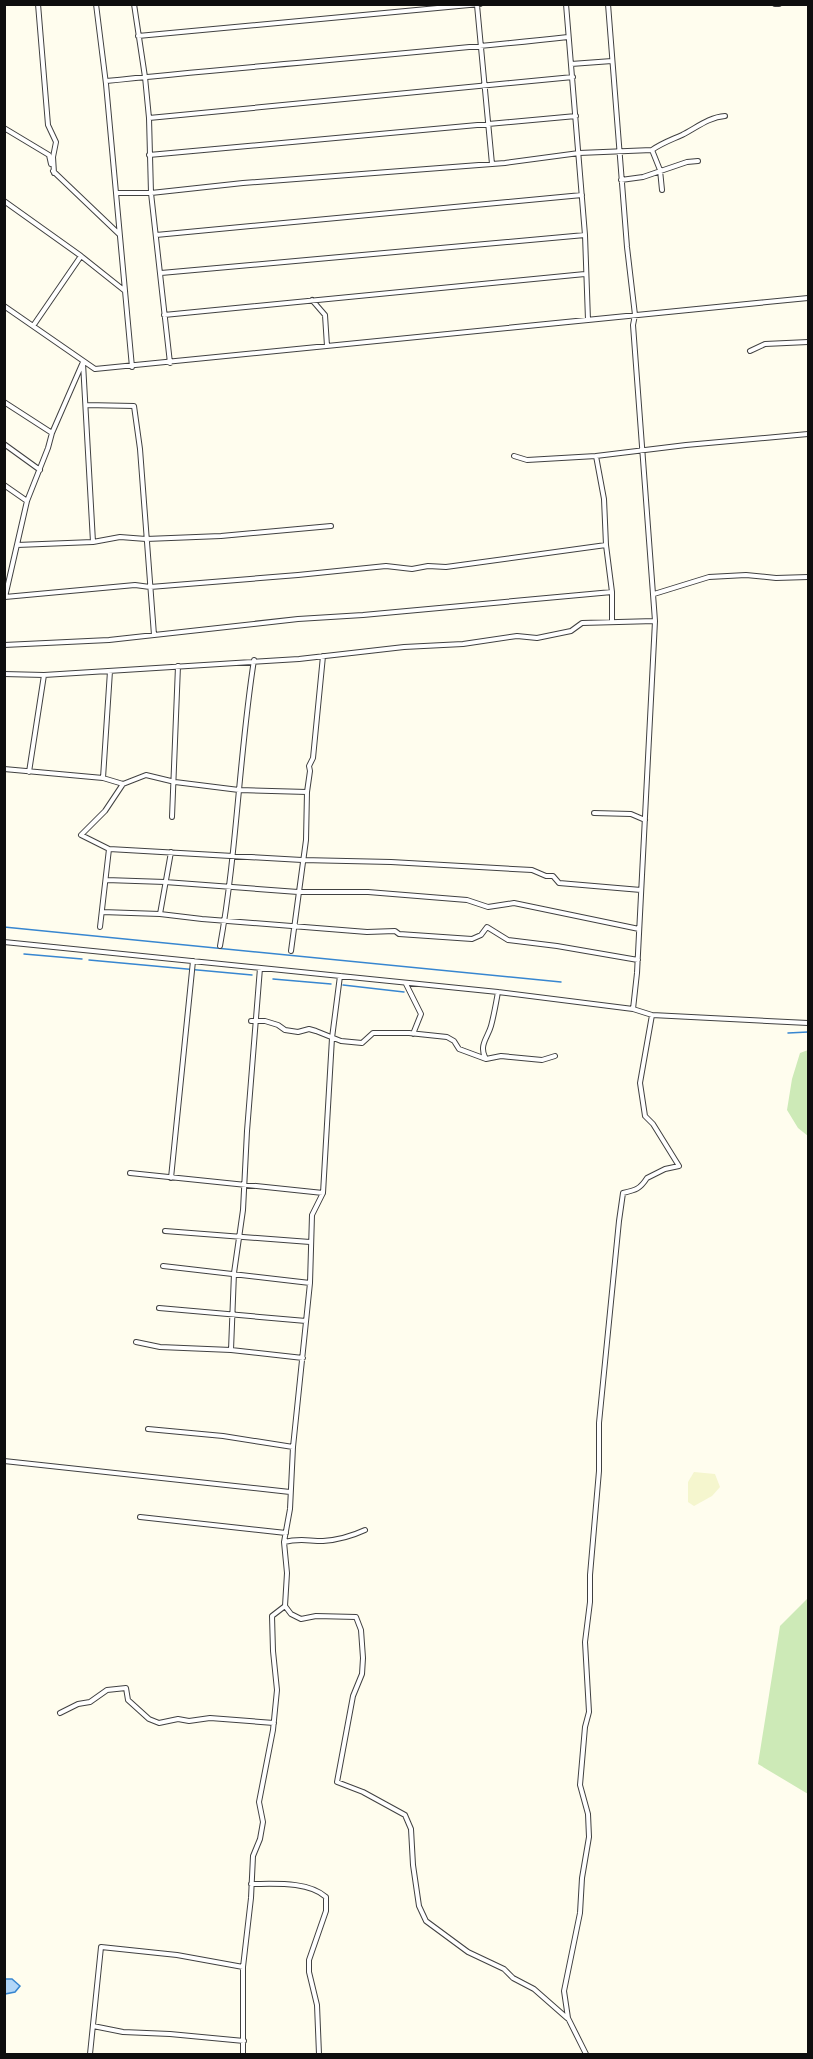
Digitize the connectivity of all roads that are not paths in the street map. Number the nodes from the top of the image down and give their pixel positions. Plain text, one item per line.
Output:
1 (38, 4) edge
2 (96, 4) edge
3 (134, 4) edge
4 (566, 4) edge
5 (608, 4) edge
6 (478, 5) edge
7 (138, 36) junction
8 (568, 37) junction
9 (481, 47) junction
10 (612, 62) junction
11 (571, 64) junction
12 (573, 76) junction
13 (145, 77) junction
14 (106, 81) junction
15 (485, 86) junction
16 (576, 116) junction
17 (725, 116) dead end
18 (149, 118) junction
19 (489, 124) junction
20 (4, 129) edge
21 (652, 150) junction
22 (579, 153) junction
23 (619, 153) junction
24 (149, 155) junction
25 (698, 161) dead end
26 (492, 164) junction
27 (660, 170) junction
28 (54, 173) junction
29 (621, 180) junction
30 (662, 190) dead end
31 (116, 193) junction
32 (151, 193) junction
33 (582, 195) junction
34 (4, 201) edge
35 (120, 234) junction
36 (156, 235) junction
37 (585, 235) junction
38 (81, 256) junction
39 (161, 273) junction
40 (585, 274) junction
41 (125, 291) junction
42 (808, 298) edge
43 (312, 300) junction
44 (4, 306) edge
45 (164, 315) junction
46 (635, 315) junction
47 (588, 320) junction
48 (33, 326) junction
49 (808, 342) edge
50 (327, 346) junction
51 (750, 351) dead end
52 (83, 362) junction
53 (170, 363) junction
54 (132, 367) junction
55 (4, 402) edge
56 (86, 405) junction
57 (52, 433) junction
58 (808, 434) edge
59 (4, 444) edge
60 (641, 451) junction
61 (514, 456) dead end
62 (596, 456) junction
63 (40, 470) junction
64 (4, 485) edge
65 (27, 501) junction
66 (331, 526) dead end
67 (146, 539) junction
68 (93, 542) junction
69 (17, 545) junction
70 (606, 545) junction
71 (808, 577) edge
72 (150, 587) junction
73 (612, 592) junction
74 (654, 594) junction
75 (5, 598) edge
76 (612, 621) junction
77 (655, 621) junction
78 (154, 635) junction
79 (4, 645) edge
80 (323, 656) junction
81 (254, 660) junction
82 (178, 666) junction
83 (110, 671) junction
84 (4, 674) edge
85 (44, 675) junction
86 (4, 769) edge
87 (28, 772) junction
88 (103, 778) junction
89 (175, 782) junction
90 (123, 784) junction
91 (239, 790) junction
92 (307, 792) junction
93 (594, 813) dead end
94 (172, 817) dead end
95 (645, 820) junction
96 (109, 849) junction
97 (171, 852) junction
98 (234, 856) junction
99 (302, 860) junction
100 (106, 880) junction
101 (165, 882) junction
102 (229, 886) junction
103 (641, 890) junction
104 (298, 892) junction
105 (102, 912) junction
106 (160, 914) junction
107 (225, 920) junction
108 (100, 927) dead end
109 (294, 927) junction
110 (639, 929) junction
111 (4, 942) edge
112 (220, 946) dead end
113 (291, 951) dead end
114 (638, 960) junction
115 (193, 961) junction
116 (260, 968) junction
117 (340, 976) junction
118 (406, 984) junction
119 (498, 992) junction
120 (633, 1009) junction
121 (652, 1015) junction
122 (251, 1021) dead end
123 (257, 1021) junction
124 (808, 1023) edge
125 (413, 1034) junction
126 (332, 1038) junction
127 (555, 1056) dead end
128 (486, 1059) junction
129 (130, 1173) dead end
130 (171, 1178) junction
131 (245, 1186) junction
132 (323, 1193) junction
133 (165, 1231) dead end
134 (240, 1236) junction
135 (309, 1242) junction
136 (163, 1266) dead end
137 (234, 1273) junction
138 (310, 1283) junction
139 (159, 1308) dead end
140 (233, 1315) junction
141 (306, 1321) junction
142 (136, 1342) dead end
143 (231, 1350) junction
144 (303, 1358) junction
145 (148, 1429) dead end
146 (293, 1447) junction
147 (4, 1461) edge
148 (290, 1492) junction
149 (140, 1517) dead end
150 (365, 1530) dead end
151 (286, 1533) junction
152 (284, 1542) junction
153 (285, 1606) junction
154 (60, 1713) dead end
155 (274, 1723) junction
156 (252, 1884) junction
157 (243, 1967) junction
158 (568, 2018) junction
159 (93, 2026) junction
160 (244, 2041) junction
161 (90, 2055) edge
162 (243, 2055) edge
163 (319, 2055) edge
164 (586, 2055) edge

1 - 28 street
2 - 14 street
3 - 7 street
4 - 8 street
5 - 10 street
6 - 7 street
6 - 9 street
7 - 13 street
8 - 9 street
8 - 11 street
9 - 13 street
9 - 15 street
10 - 11 street
10 - 23 street
11 - 12 street
12 - 15 street
12 - 16 street
13 - 14 street
13 - 18 street
14 - 31 street
15 - 18 street
15 - 19 street
16 - 19 street
16 - 22 street
17 - 21 street
18 - 24 street
19 - 24 street
19 - 26 street
20 - 28 street
21 - 23 street
21 - 27 street
22 - 23 street
22 - 26 street
22 - 33 street
23 - 29 street
24 - 32 street
25 - 27 street
26 - 32 street
27 - 29 street
27 - 30 street
28 - 35 street
29 - 46 street
31 - 32 street
31 - 35 street
32 - 36 street
33 - 36 street
33 - 37 street
34 - 38 street
35 - 41 street
36 - 39 street
37 - 39 street
37 - 40 street
38 - 41 street
38 - 48 street
39 - 45 street
40 - 43 street
40 - 47 street
41 - 54 street
42 - 46 street
43 - 45 street
43 - 50 street
44 - 48 street
45 - 53 street
46 - 47 street
46 - 60 street
47 - 50 street
48 - 52 street
49 - 51 street
50 - 53 street
52 - 54 street
52 - 56 street
52 - 57 street
53 - 54 street
55 - 57 street
56 - 67 street
56 - 68 street
57 - 63 street
58 - 60 street
59 - 63 street
60 - 62 street
60 - 74 street
61 - 62 street
62 - 70 street
63 - 65 street
64 - 65 street
65 - 69 street
66 - 67 street
67 - 68 street
67 - 72 street
68 - 69 street
69 - 75 street
70 - 72 street
70 - 73 street
71 - 74 street
72 - 75 street
72 - 78 street
73 - 76 street
73 - 78 street
74 - 77 street
76 - 77 street
76 - 80 street
77 - 95 street
78 - 79 street
80 - 81 street
80 - 92 street
81 - 82 street
81 - 91 street
82 - 83 street
82 - 89 street
83 - 85 street
83 - 88 street
84 - 85 street
85 - 87 street
86 - 87 street
87 - 88 street
88 - 90 street
89 - 90 street
89 - 91 street
89 - 94 street
90 - 96 street
91 - 92 street
91 - 98 street
92 - 99 street
93 - 95 street
95 - 103 street
96 - 97 street
96 - 100 street
97 - 98 street
97 - 101 street
98 - 99 street
98 - 102 street
99 - 103 street
99 - 104 street
100 - 101 street
100 - 105 street
101 - 102 street
101 - 106 street
102 - 104 street
102 - 107 street
103 - 110 street
104 - 109 street
104 - 110 street
105 - 106 street
105 - 108 street
106 - 107 street
107 - 109 street
107 - 112 street
109 - 113 street
109 - 114 street
110 - 114 street
111 - 115 street
114 - 120 street
115 - 116 street
115 - 130 street
116 - 117 street
116 - 123 street
117 - 118 street
117 - 126 street
118 - 119 street
118 - 125 street
119 - 120 street
119 - 128 street
120 - 121 street
121 - 124 street
121 - 158 street
122 - 123 street
123 - 126 street
123 - 131 street
125 - 126 street
125 - 128 street
126 - 132 street
127 - 128 street
129 - 130 street
130 - 131 street
131 - 132 street
131 - 134 street
132 - 135 street
133 - 134 street
134 - 135 street
134 - 137 street
135 - 138 street
136 - 137 street
137 - 138 street
137 - 140 street
138 - 141 street
139 - 140 street
140 - 141 street
140 - 143 street
141 - 144 street
142 - 143 street
143 - 144 street
144 - 146 street
145 - 146 street
146 - 148 street
147 - 148 street
148 - 151 street
149 - 151 street
150 - 152 street
151 - 152 street
152 - 153 street
153 - 155 street
153 - 158 street
154 - 155 street
155 - 156 street
156 - 157 street
156 - 163 street
157 - 159 street
157 - 160 street
158 - 164 street
159 - 160 street
159 - 161 street
160 - 162 street

